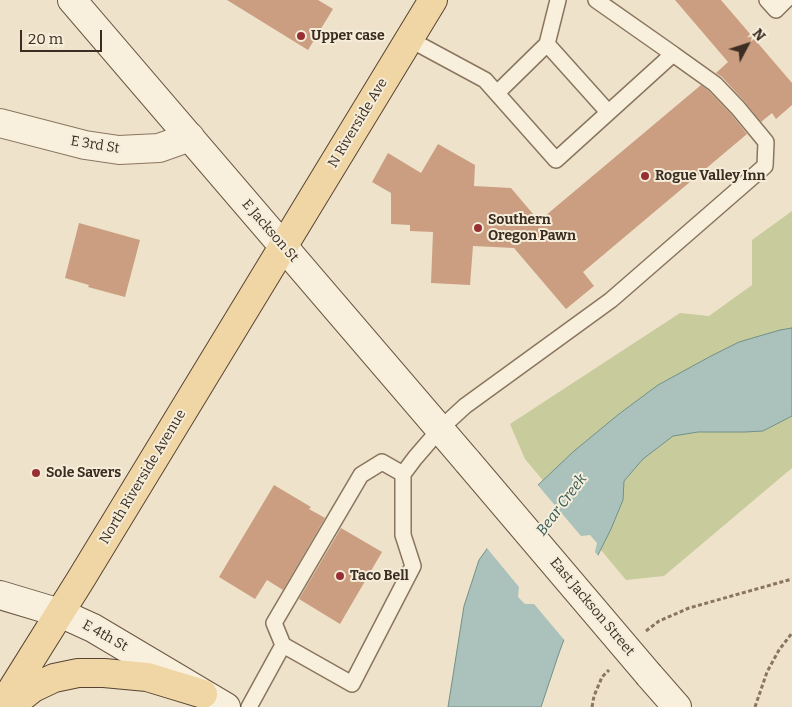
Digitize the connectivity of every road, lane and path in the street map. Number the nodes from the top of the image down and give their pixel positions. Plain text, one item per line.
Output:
1 (433, 0) edge
2 (558, 0) edge
3 (596, 0) edge
4 (767, 0) edge
5 (786, 0) edge
6 (81, 4) edge
7 (409, 39) junction
8 (547, 44) junction
9 (672, 54) junction
10 (497, 93) junction
11 (608, 112) junction
12 (0, 123) edge
13 (190, 137) junction
14 (283, 246) junction
15 (440, 429) junction
16 (468, 462) joint
17 (403, 474) junction
18 (792, 579) edge
19 (0, 594) edge
20 (60, 613) junction
21 (645, 632) dead end
22 (792, 633) edge
23 (283, 645) junction
24 (614, 664) dead end
25 (214, 700) edge
26 (1, 707) edge
27 (10, 707) edge
28 (249, 707) edge
29 (592, 707) edge
30 (677, 707) edge
31 (755, 707) edge

1 - 7 main road, N Riverside Ave
2 - 8 lane
3 - 9 lane
4 - 5 lane
6 - 13 main road, E Jackson St
7 - 10 lane
7 - 14 main road, N Riverside Ave
8 - 10 lane
8 - 11 lane
9 - 11 lane
9 - 15 lane
10 - 11 lane
12 - 13 main road, E 3rd St
13 - 14 main road, E Jackson St
14 - 15 main road, E Jackson St
14 - 20 main road, North Riverside Avenue
15 - 16 main road, E Jackson St
15 - 17 lane
16 - 30 main road, East Jackson Street, bridge
17 - 23 lane
17 - 23 lane
18 - 21 path
19 - 20 main road, E 4th St
20 - 25 main road, E 4th St
20 - 26 main road, North Riverside Avenue
22 - 31 path
23 - 28 lane
24 - 29 path
25 - 27 main road

